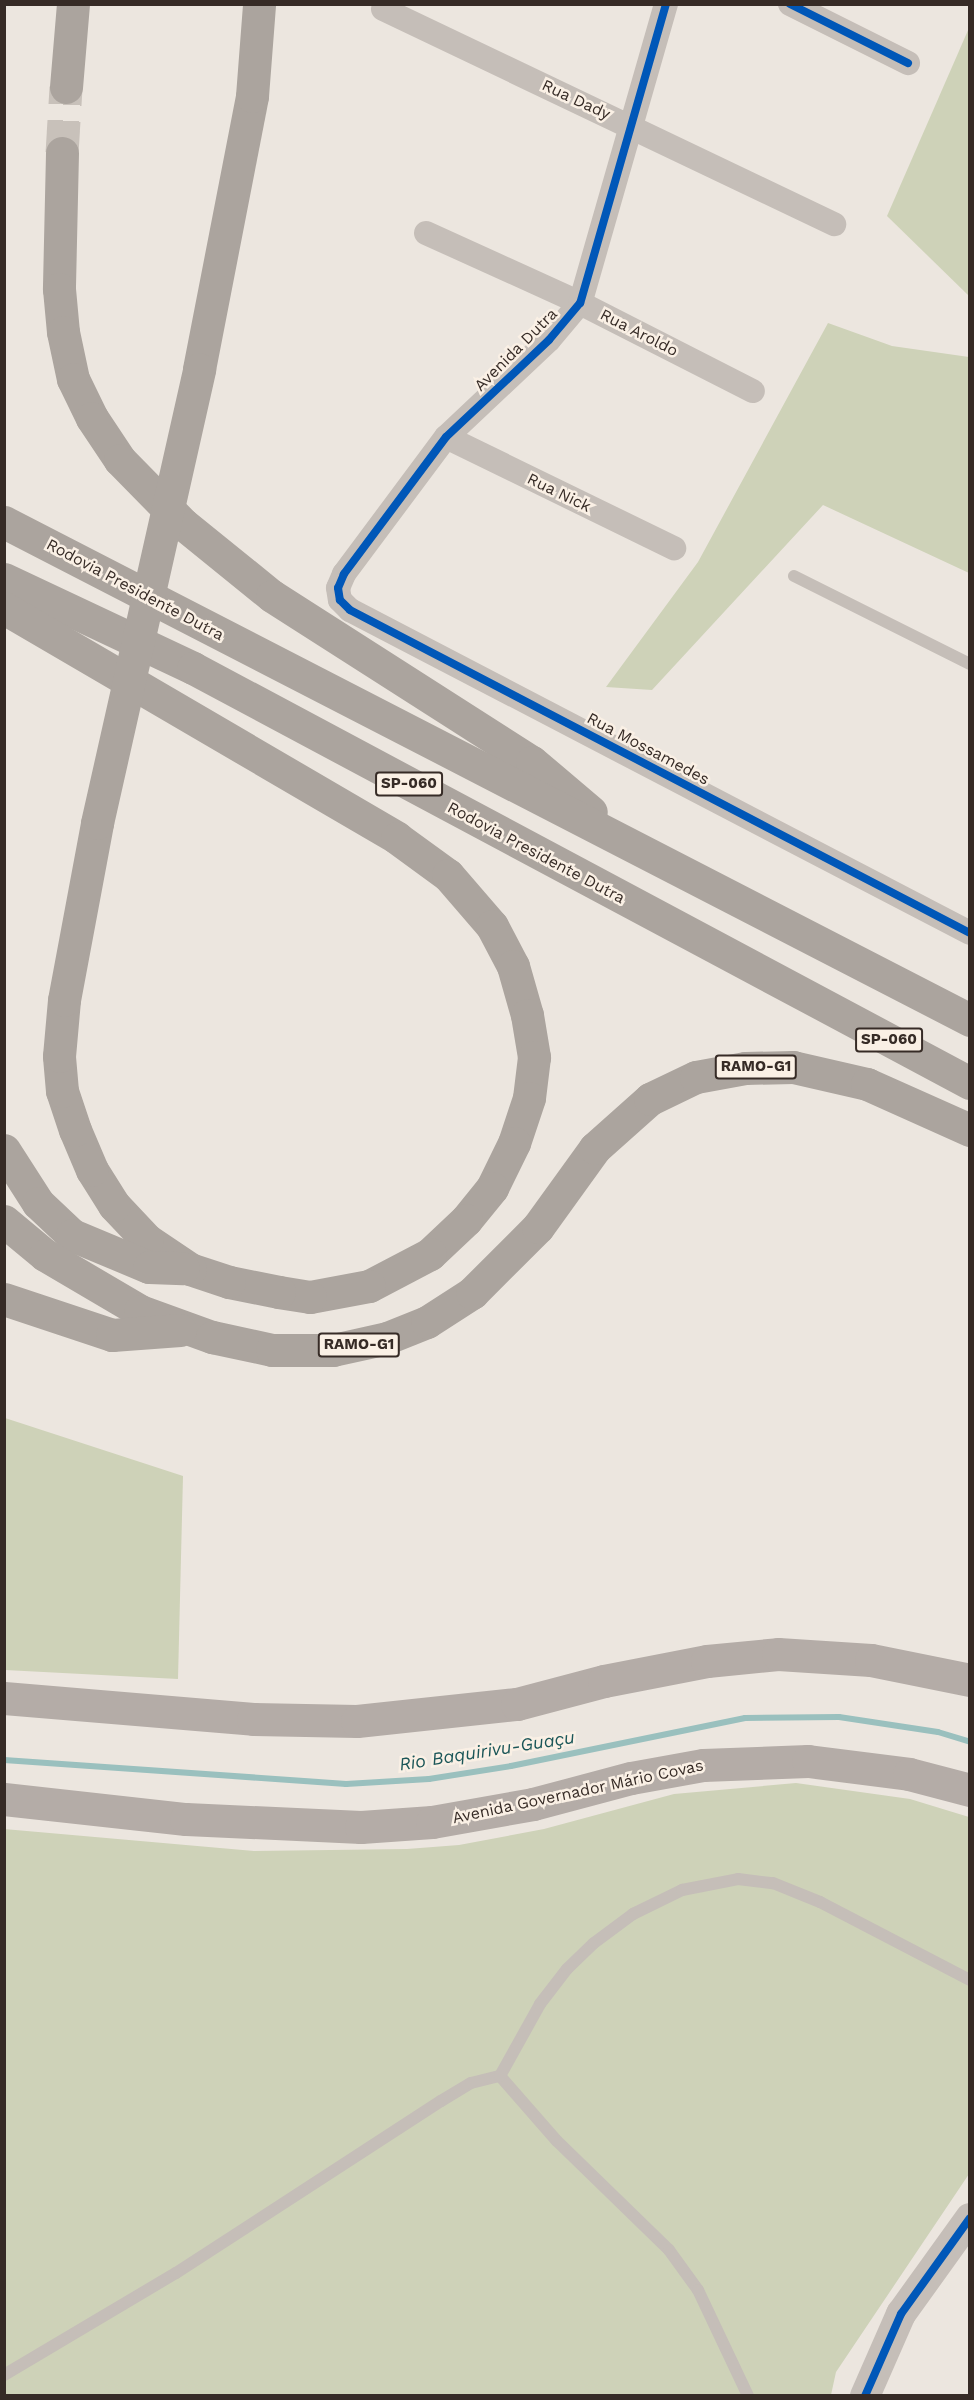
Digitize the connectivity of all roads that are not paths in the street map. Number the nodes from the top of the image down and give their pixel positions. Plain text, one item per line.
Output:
1 (73, 4) edge
2 (259, 4) edge
3 (666, 4) edge
4 (790, 4) edge
5 (383, 9) dead end
6 (908, 63) dead end
7 (66, 87) tunnel mouth
8 (631, 126) junction
9 (62, 153) tunnel mouth
10 (834, 224) dead end
11 (426, 233) dead end
12 (580, 303) junction
13 (753, 391) dead end
14 (446, 437) junction
15 (4, 522) edge
16 (674, 548) dead end
17 (344, 574) joint
18 (794, 576) dead end
19 (4, 579) edge
20 (4, 608) edge
21 (969, 664) edge
22 (644, 855) junction
23 (969, 933) edge
24 (969, 1020) edge
25 (969, 1083) edge
26 (969, 1130) edge
27 (4, 1150) edge
28 (4, 1221) edge
29 (190, 1269) junction
30 (4, 1299) edge
31 (191, 1329) junction
32 (969, 1680) edge
33 (4, 1698) edge
34 (969, 1790) edge
35 (4, 1799) edge
36 (969, 1980) edge
37 (500, 2076) junction
38 (964, 2237) edge
39 (4, 2375) edge
40 (748, 2396) edge
41 (864, 2396) edge

1 - 7 highway
2 - 29 highway, bridge
3 - 8 street, Avenida Dutra
4 - 6 street
5 - 8 street, Rua Dady
8 - 10 street, Rua Dady
8 - 12 street, Avenida Dutra
9 - 22 highway
11 - 12 street, Rua Aroldo
12 - 13 street, Rua Aroldo
12 - 14 street, Avenida Dutra
14 - 16 street, Rua Nick
14 - 17 street, Avenida Dutra
15 - 22 highway, Rodovia Presidente Dutra / SP-060
17 - 23 street, Rua Mossamedes
18 - 21 lane
19 - 25 highway, Rodovia Presidente Dutra / SP-060
20 - 29 highway
22 - 24 highway, Rodovia Presidente Dutra / SP-060
26 - 31 highway, RAMO-G1
27 - 29 highway
28 - 31 highway, RAMO-G1
30 - 31 highway
32 - 33 main road
34 - 35 main road, Avenida Governador Mário Covas
36 - 37 lane
37 - 39 lane
37 - 40 lane
38 - 41 street

